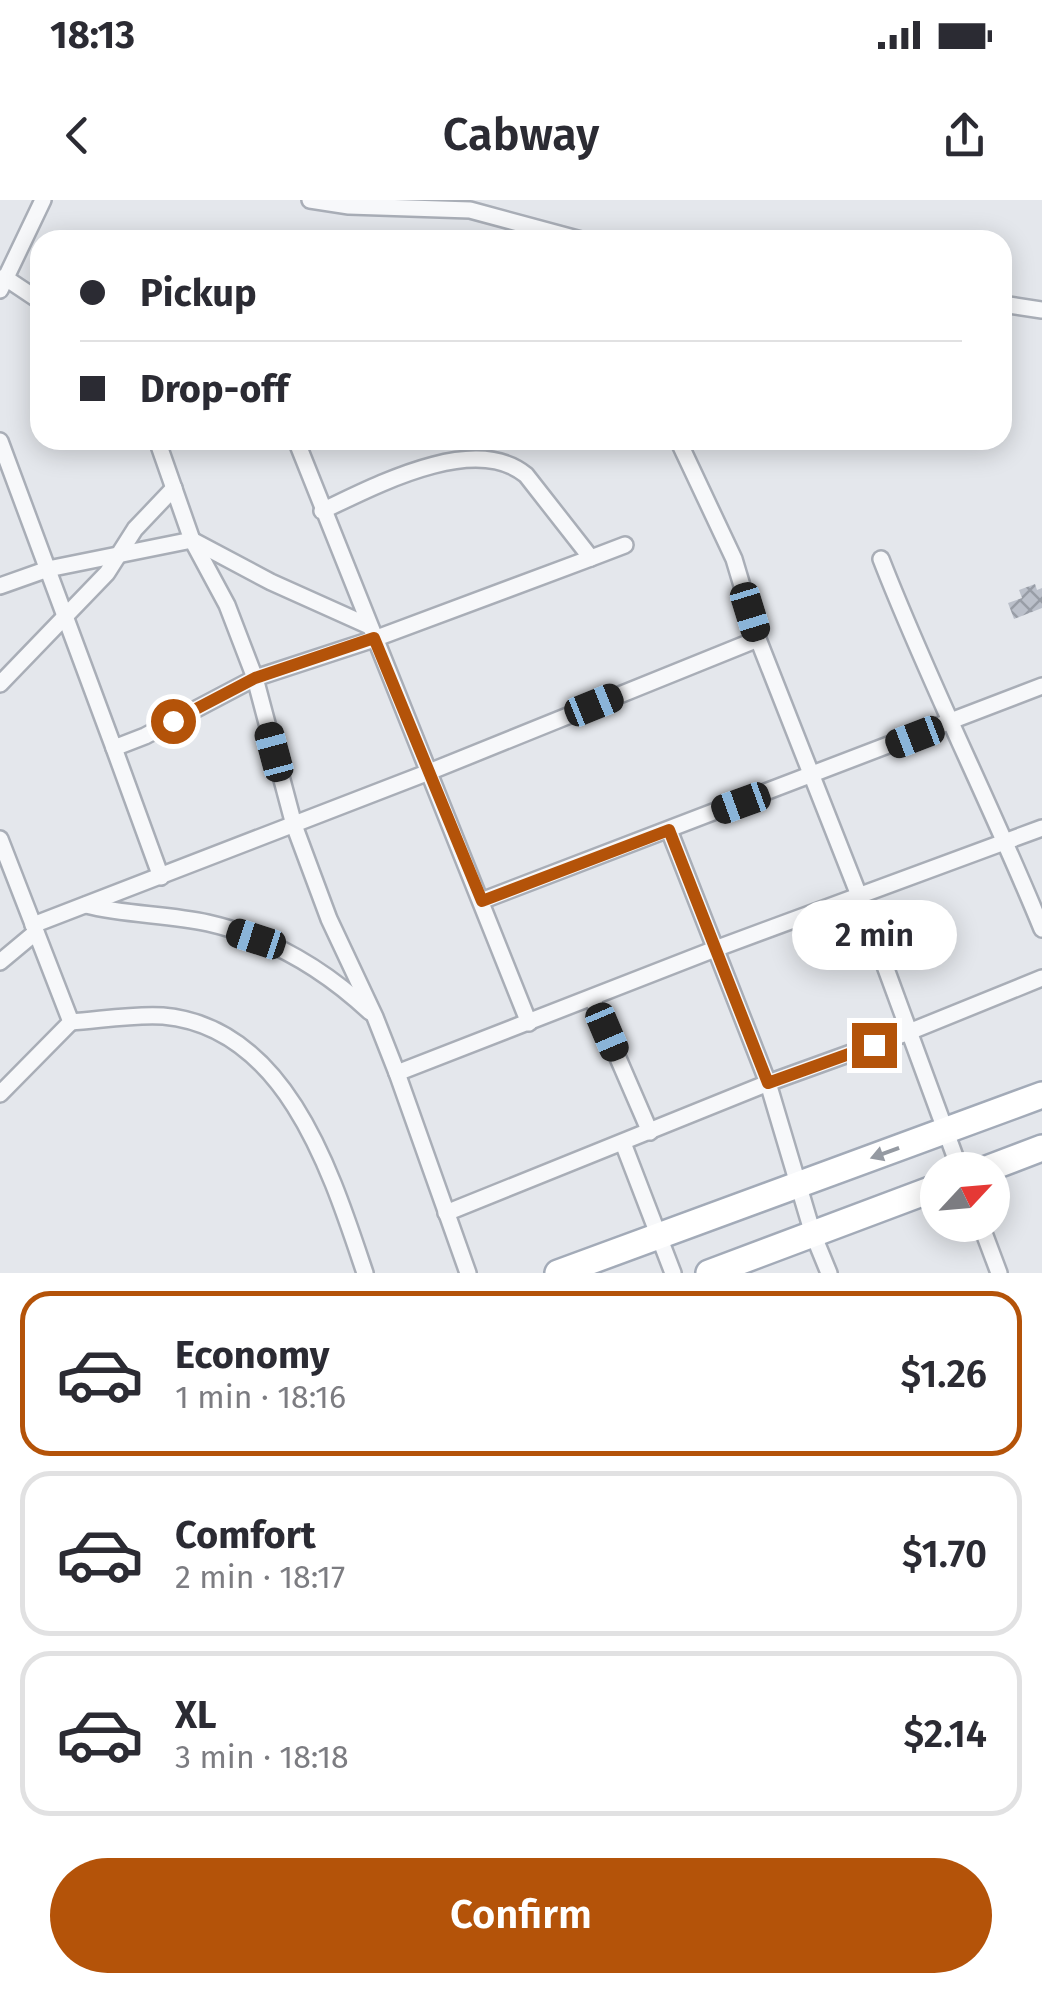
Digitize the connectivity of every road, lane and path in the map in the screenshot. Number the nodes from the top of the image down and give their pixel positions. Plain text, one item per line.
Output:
1 (42, 200) edge
2 (310, 200) edge
3 (544, 230) edge
4 (2, 284) edge
5 (30, 297) edge
6 (1012, 306) edge
7 (1042, 310) edge
8 (0, 441) edge
9 (161, 450) edge
10 (300, 450) edge
11 (683, 450) edge
12 (174, 488) junction
13 (322, 511) junction
14 (192, 540) junction
15 (626, 545) dead end
16 (122, 554) junction
17 (590, 558) junction
18 (881, 560) dead end
19 (48, 569) junction
20 (0, 586) edge
21 (66, 617) junction
22 (372, 632) junction
23 (758, 638) junction
24 (255, 678) junction
25 (0, 684) edge
26 (1042, 686) edge
27 (949, 724) junction
28 (114, 748) junction
29 (429, 772) junction
30 (813, 776) junction
31 (294, 825) junction
32 (1042, 828) edge
33 (669, 830) junction
34 (0, 839) edge
35 (1006, 842) junction
36 (162, 877) junction
37 (860, 898) junction
38 (482, 901) junction
39 (86, 906) junction
40 (34, 929) junction
41 (1042, 929) edge
42 (716, 949) junction
43 (0, 962) edge
44 (1042, 978) edge
45 (592, 998) junction
46 (375, 1017) junction
47 (70, 1022) junction
48 (529, 1023) junction
49 (909, 1032) junction
50 (398, 1073) junction
51 (768, 1083) junction
52 (0, 1094) edge
53 (1042, 1096) edge
54 (946, 1131) junction
55 (650, 1132) junction
56 (623, 1144) junction
57 (1042, 1148) edge
58 (954, 1152) edge
59 (1010, 1160) edge
60 (799, 1184) junction
61 (920, 1194) edge
62 (446, 1213) junction
63 (658, 1234) junction
64 (813, 1234) junction
65 (987, 1242) edge
66 (365, 1273) edge
67 (468, 1273) edge
68 (558, 1273) edge
69 (673, 1273) edge
70 (709, 1273) edge
71 (829, 1273) edge
72 (999, 1273) edge

1 - 4 street
2 - 3 street
4 - 5 street
6 - 7 street
8 - 19 street
9 - 12 street
10 - 13 street
11 - 23 street
12 - 14 street
12 - 16 street
13 - 17 street
13 - 22 street
14 - 16 street
14 - 22 street
14 - 24 street
15 - 17 street
16 - 19 street
16 - 21 street
17 - 22 street
18 - 27 street
19 - 20 street
19 - 21 street
21 - 25 street
21 - 28 street
22 - 24 street
22 - 29 street
23 - 29 street
23 - 30 street
24 - 28 street
24 - 31 street
26 - 27 street
27 - 30 street
27 - 35 street
28 - 36 street
29 - 31 street
29 - 38 street
30 - 33 street
30 - 37 street
31 - 36 street
31 - 46 street
32 - 35 street
33 - 38 street
33 - 42 street
34 - 40 street
35 - 37 street
35 - 41 street
36 - 39 street
37 - 42 street
37 - 49 street
38 - 48 street
39 - 40 street
39 - 46 street
40 - 43 street
40 - 47 street
42 - 45 street
42 - 51 street
44 - 49 street
45 - 48 street
45 - 55 street
46 - 50 street
47 - 52 street
47 - 66 street
48 - 50 street
49 - 51 street
49 - 54 street
50 - 62 street
51 - 55 street
51 - 60 street
53 - 54 main road
54 - 58 street
54 -> 60 main road
55 - 56 street
56 - 62 street
56 - 63 street
57 - 59 main road
60 - 63 main road
60 - 64 street
61 - 64 main road
62 - 67 street
63 - 68 main road
63 - 69 street
64 - 70 main road
64 - 71 street
65 - 72 street

